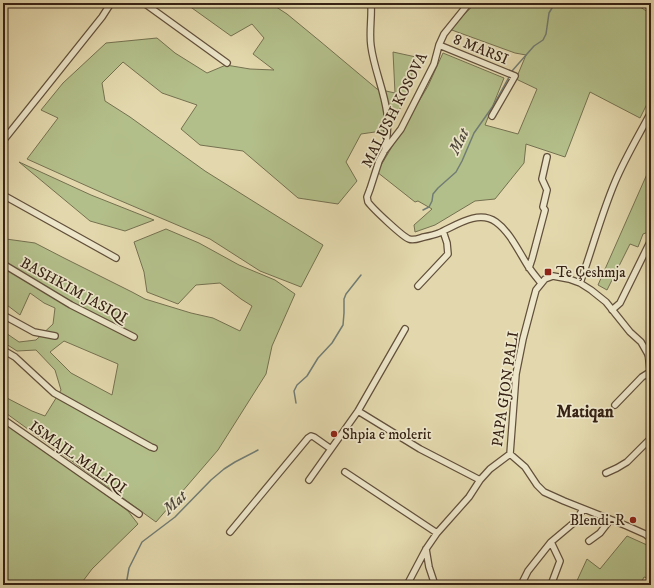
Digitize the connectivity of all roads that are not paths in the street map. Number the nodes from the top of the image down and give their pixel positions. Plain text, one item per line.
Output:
1 (111, 3) edge
2 (144, 3) edge
3 (371, 3) edge
4 (469, 3) edge
5 (439, 45) junction
6 (227, 63) dead end
7 (651, 112) edge
8 (492, 116) dead end
9 (3, 140) edge
10 (385, 150) junction
11 (547, 158) dead end
12 (3, 195) edge
13 (443, 231) junction
14 (651, 240) edge
15 (116, 258) dead end
16 (3, 264) edge
17 (529, 268) junction
18 (541, 283) junction
19 (580, 283) junction
20 (418, 286) dead end
21 (612, 310) junction
22 (3, 315) edge
23 (405, 329) dead end
24 (55, 336) dead end
25 (134, 337) dead end
26 (3, 350) edge
27 (650, 355) edge
28 (651, 374) edge
29 (615, 405) dead end
30 (358, 411) junction
31 (3, 419) edge
32 (651, 438) edge
33 (154, 448) dead end
34 (331, 449) junction
35 (510, 454) junction
36 (345, 472) dead end
37 (606, 473) dead end
38 (309, 480) dead end
39 (480, 480) junction
40 (583, 509) junction
41 (139, 514) dead end
42 (610, 520) junction
43 (230, 532) dead end
44 (437, 533) junction
45 (651, 539) edge
46 (589, 541) dead end
47 (551, 542) junction
48 (426, 549) junction
49 (407, 585) edge
50 (435, 585) edge
51 (521, 585) edge
52 (551, 585) edge

1 - 9 street
2 - 6 street
3 - 10 street
4 - 5 street, MALUSH KOSOVA
5 - 8 street, 8 MARSI
5 - 10 street, MALUSH KOSOVA
7 - 19 street
10 - 13 street, MALUSH KOSOVA
11 - 17 street
12 - 15 street
13 - 17 street, MALUSH KOSOVA
13 - 20 street
14 - 21 street
16 - 25 street, BASHKIM JASIQI
17 - 18 street, MALUSH KOSOVA
18 - 19 street
18 - 35 street, PAPA GJON PALI
19 - 21 street
21 - 27 street
22 - 24 street
23 - 30 street
26 - 33 street
27 - 28 street
28 - 29 street
30 - 34 street
30 - 39 street
31 - 41 street, ISMAJL MALIQI
32 - 37 street
34 - 38 street
34 - 43 street
35 - 39 street, PAPA GJON PALI
35 - 40 street
36 - 44 street
39 - 44 street, PAPA GJON PALI
40 - 42 street
40 - 47 street
42 - 45 street
42 - 46 street
44 - 48 street, PAPA GJON PALI
47 - 51 street
47 - 52 street
48 - 49 street, PAPA GJON PALI
48 - 50 street

